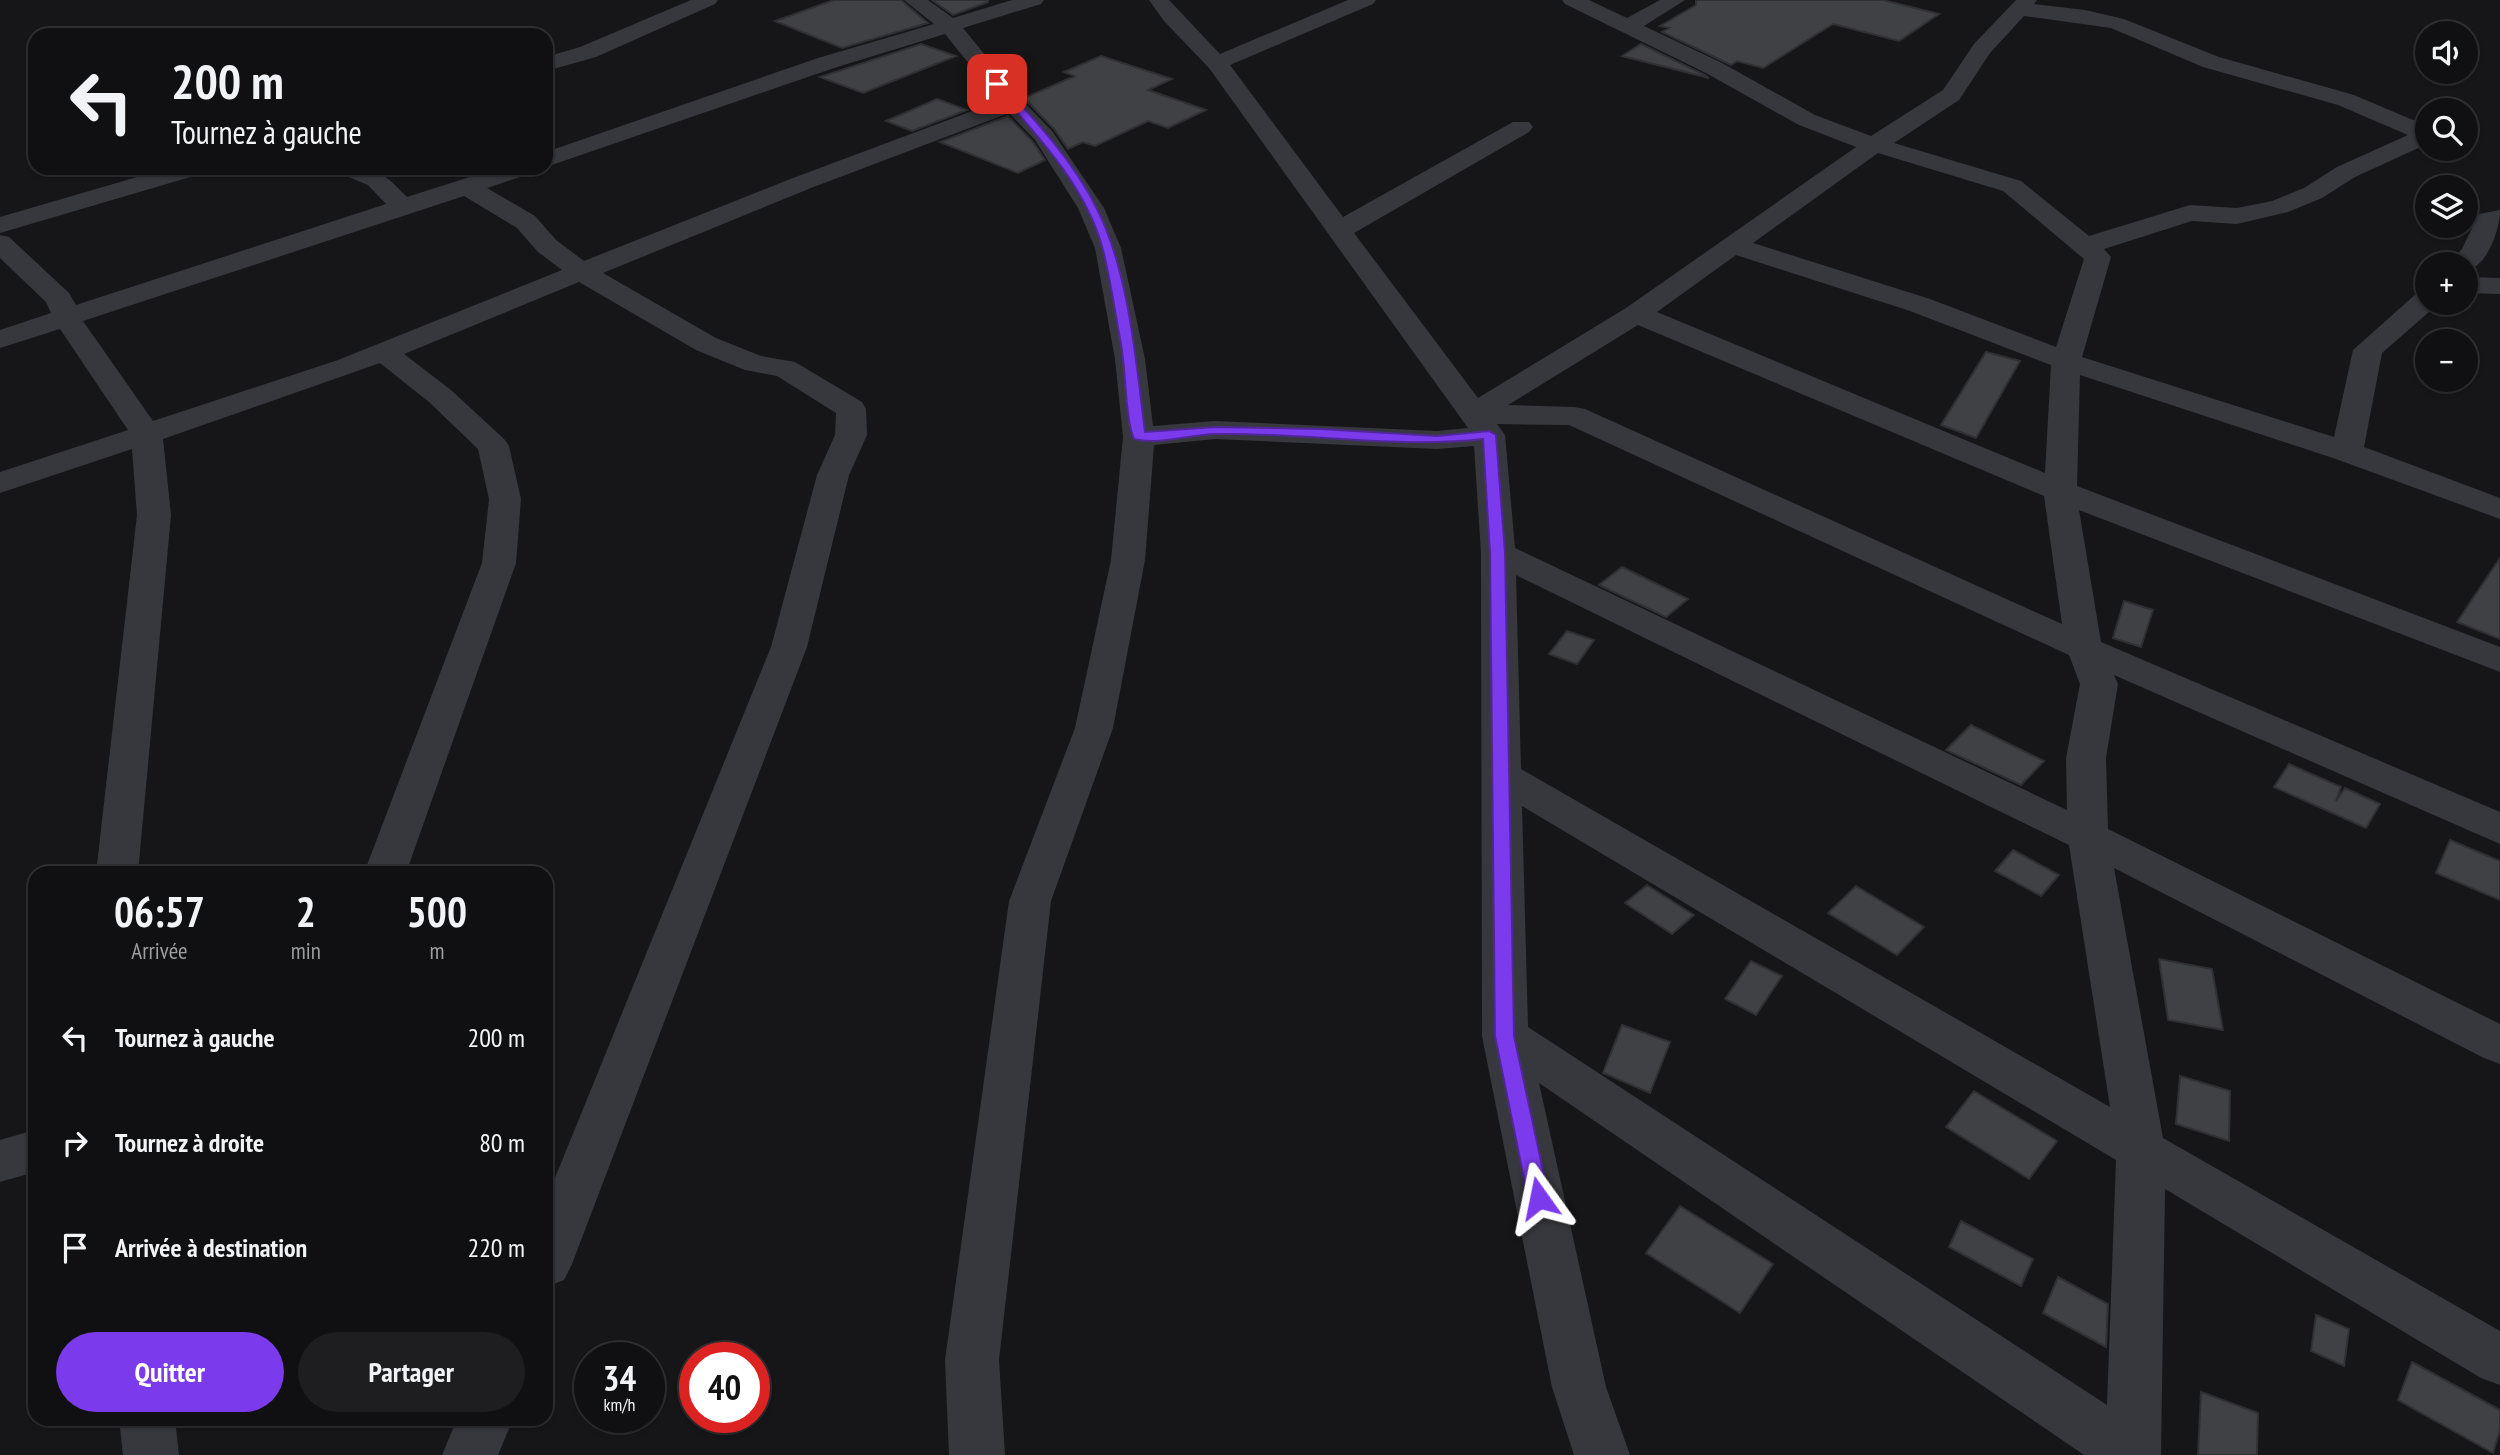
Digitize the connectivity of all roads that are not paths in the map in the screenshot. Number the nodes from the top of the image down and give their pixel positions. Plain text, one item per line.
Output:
1 (667, 0) edge
2 (708, 0) edge
3 (914, 0) edge
4 (1034, 0) edge
5 (1159, 0) edge
6 (1366, 0) edge
7 (1572, 0) edge
8 (1675, 0) edge
9 (2023, 5) edge
10 (948, 24) junction
11 (1629, 26) junction
12 (627, 35) junction
13 (553, 62) edge
14 (1217, 63) junction
15 (1013, 104) junction
16 (1521, 127) dead end
17 (2415, 129) edge
18 (2415, 140) edge
19 (1874, 145) junction
20 (553, 158) edge
21 (171, 175) edge
22 (365, 175) edge
23 (502, 175) edge
24 (467, 187) junction
25 (403, 208) junction
26 (2500, 218) edge
27 (0, 225) edge
28 (1338, 231) junction
29 (0, 243) edge
30 (1732, 245) junction
31 (2085, 246) junction
32 (2474, 252) edge
33 (581, 272) junction
34 (2478, 285) edge
35 (2500, 286) edge
36 (2415, 309) edge
37 (1636, 314) junction
38 (67, 318) junction
39 (0, 339) edge
40 (384, 352) junction
41 (2066, 360) junction
42 (1481, 424) junction
43 (147, 436) junction
44 (1139, 437) junction
45 (2347, 452) junction
46 (0, 484) edge
47 (2060, 491) junction
48 (2500, 509) edge
49 (1497, 553) junction
50 (2084, 648) junction
51 (2500, 660) edge
52 (1502, 776) junction
53 (2500, 829) edge
54 (2088, 837) junction
55 (118, 866) edge
56 (388, 866) edge
57 (1505, 1036) junction
58 (2500, 1045) edge
59 (2141, 1151) junction
60 (28, 1153) edge
61 (0, 1161) edge
62 (553, 1246) edge
63 (2500, 1360) edge
64 (148, 1426) edge
65 (482, 1426) edge
66 (151, 1455) edge
67 (471, 1455) edge
68 (977, 1455) edge
69 (1602, 1455) edge
70 (2133, 1455) edge

1 - 12 street
2 - 12 street
3 - 10 street
4 - 10 street
5 - 14 street
6 - 14 street
7 - 11 street
8 - 11 street
9 - 17 street
9 - 19 street
10 - 15 street
10 - 20 street
11 - 19 street
12 - 13 street
14 - 28 street
15 - 33 street
15 - 44 street
16 - 28 street
18 - 31 street
19 - 30 street
19 - 31 street
21 - 27 street
22 - 25 street
23 - 24 street
24 - 25 street
24 - 33 street
25 - 38 street
26 - 32 street
28 - 42 street
29 - 38 street
30 - 37 street
30 - 41 street
31 - 41 street
33 - 40 street
33 - 62 street
34 - 35 street
36 - 45 street
37 - 42 street
37 - 47 street
38 - 39 street
38 - 43 street
40 - 43 street
40 - 56 street
41 - 45 street
41 - 47 street
42 - 44 street
42 - 49 street
42 - 50 street
43 - 46 street
43 - 55 street
44 - 68 street
45 - 48 street
47 - 50 street
47 - 51 street
49 - 52 street
49 - 54 street
50 - 53 street
50 - 54 street
52 - 57 street
52 - 59 street
54 - 58 street
54 - 59 street
57 - 69 street
57 - 70 street
59 - 63 street
59 - 70 street
60 - 61 street
64 - 66 street
65 - 67 street

